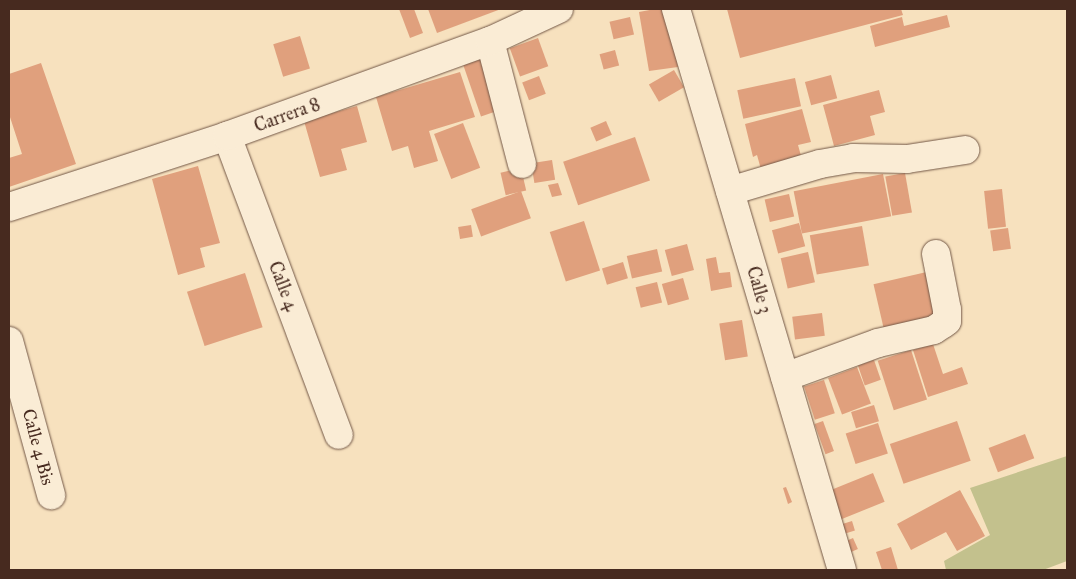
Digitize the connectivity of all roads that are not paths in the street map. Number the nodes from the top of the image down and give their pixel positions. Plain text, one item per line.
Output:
1 (559, 9) edge
2 (676, 9) edge
3 (490, 41) junction
4 (227, 136) junction
5 (965, 150) dead end
6 (522, 164) dead end
7 (730, 191) junction
8 (9, 207) edge
9 (936, 254) dead end
10 (9, 341) edge
11 (785, 377) junction
12 (339, 435) dead end
13 (51, 496) dead end
14 (842, 570) edge

1 - 3 street, Carrera 8
2 - 7 street, Calle 3
3 - 4 street, Carrera 8
3 - 6 street
4 - 8 street, Carrera 8
4 - 12 street, Calle 4
5 - 7 street
7 - 11 street, Calle 3
9 - 11 street
10 - 13 street, Calle 4 Bis
11 - 14 street, Calle 3

